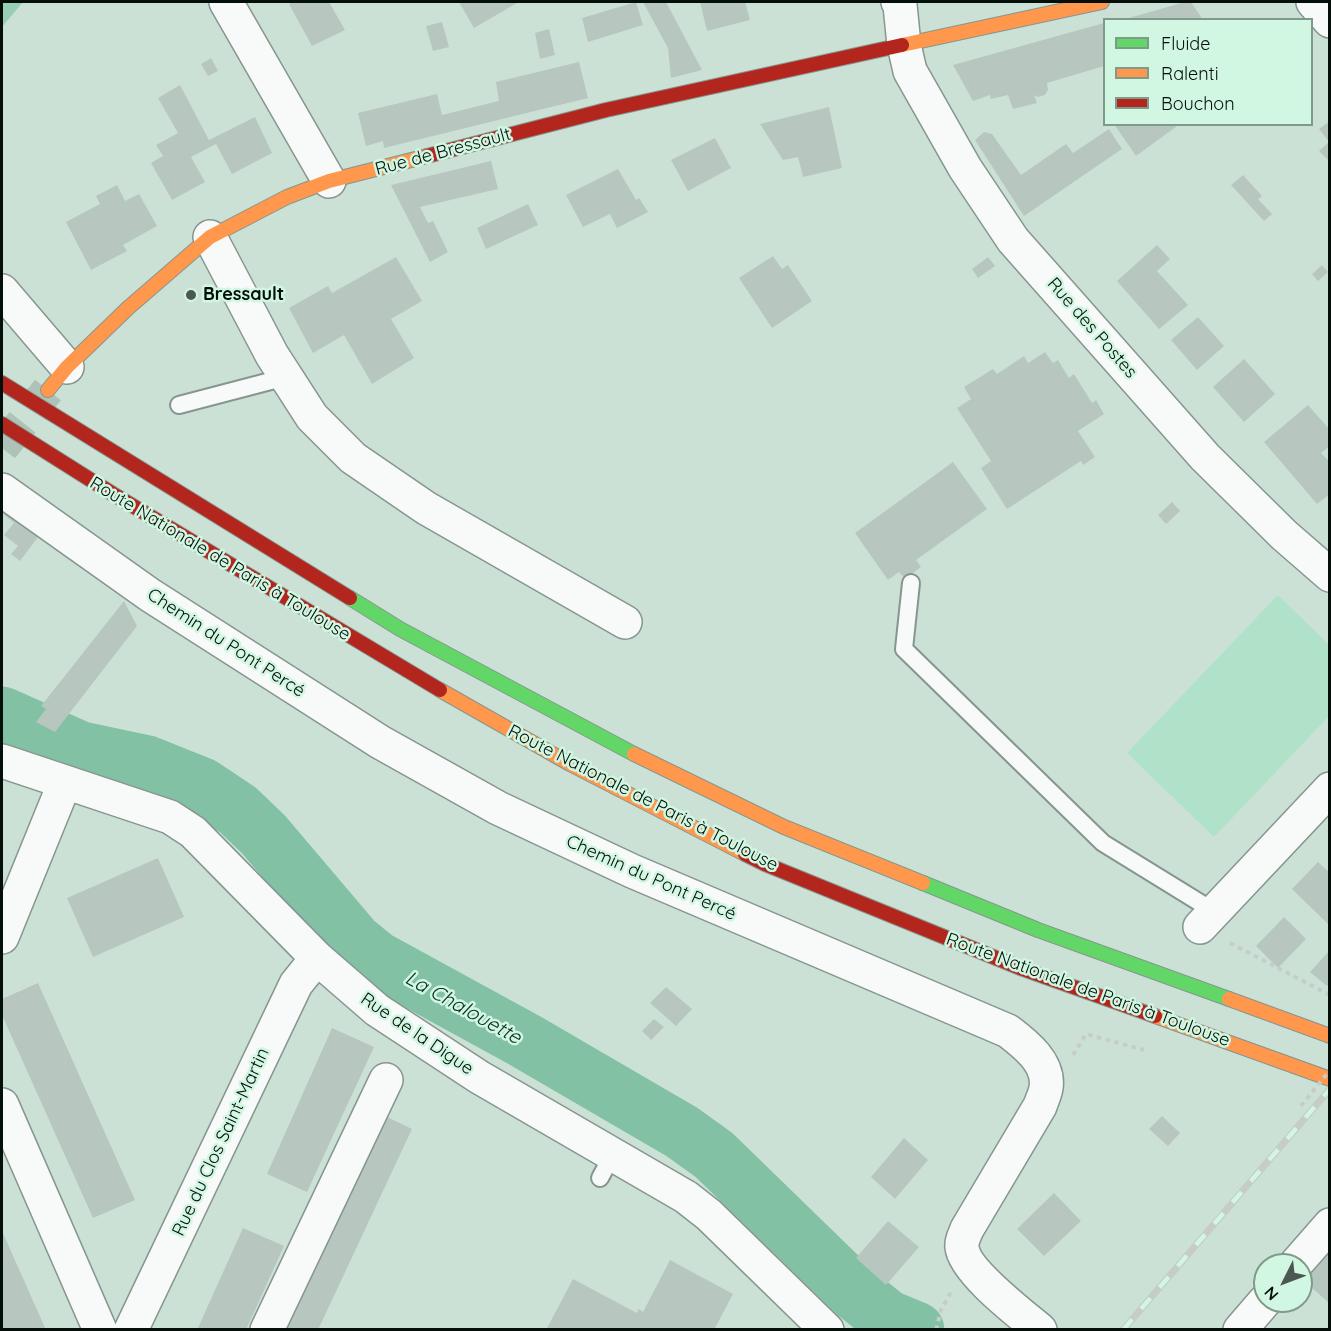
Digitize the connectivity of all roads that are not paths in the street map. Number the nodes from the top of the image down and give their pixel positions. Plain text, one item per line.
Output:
1 (226, 2) edge
2 (898, 2) edge
3 (1102, 2) edge
4 (1313, 2) edge
5 (1329, 21) edge
6 (904, 45) junction
7 (329, 182) junction
8 (210, 237) junction
9 (2, 291) edge
10 (286, 377) junction
11 (57, 378) joint
12 (2, 383) edge
13 (179, 405) dead end
14 (2, 424) edge
15 (2, 490) edge
16 (1329, 575) edge
17 (911, 583) dead end
18 (625, 622) dead end
19 (2, 761) edge
20 (65, 782) junction
21 (1329, 789) edge
22 (1207, 920) joint
23 (2, 937) edge
24 (317, 958) junction
25 (1329, 1036) edge
26 (1329, 1079) edge
27 (386, 1080) dead end
28 (2, 1105) edge
29 (1329, 1225) edge
30 (1305, 1253) edge
31 (1254, 1313) edge
32 (100, 1329) edge
33 (131, 1329) edge
34 (267, 1329) edge
35 (827, 1329) edge
36 (1040, 1329) edge
37 (1240, 1329) edge

1 - 7 street
2 - 6 street, Rue des Postes
3 - 6 main road, Rue de Bressault
4 - 5 street
6 - 7 main road, Rue de Bressault
6 - 16 street, Rue des Postes
7 - 8 main road, Rue de Bressault
8 - 10 street
8 - 11 main road, Rue de Bressault
9 - 11 street
10 - 13 lane
10 - 18 street
12 - 25 main road, Route Nationale de Paris à Toulouse
14 - 26 main road, Route Nationale de Paris à Toulouse
15 - 36 street, Chemin du Pont Percé
17 - 22 lane
19 - 20 street, Rue de la Digue
20 - 23 street
20 - 24 street, Rue de la Digue
21 - 22 street
24 - 33 street, Rue du Clos Saint-Martin
24 - 35 street, Rue de la Digue
27 - 34 street
28 - 32 street
29 - 30 street
31 - 37 street

